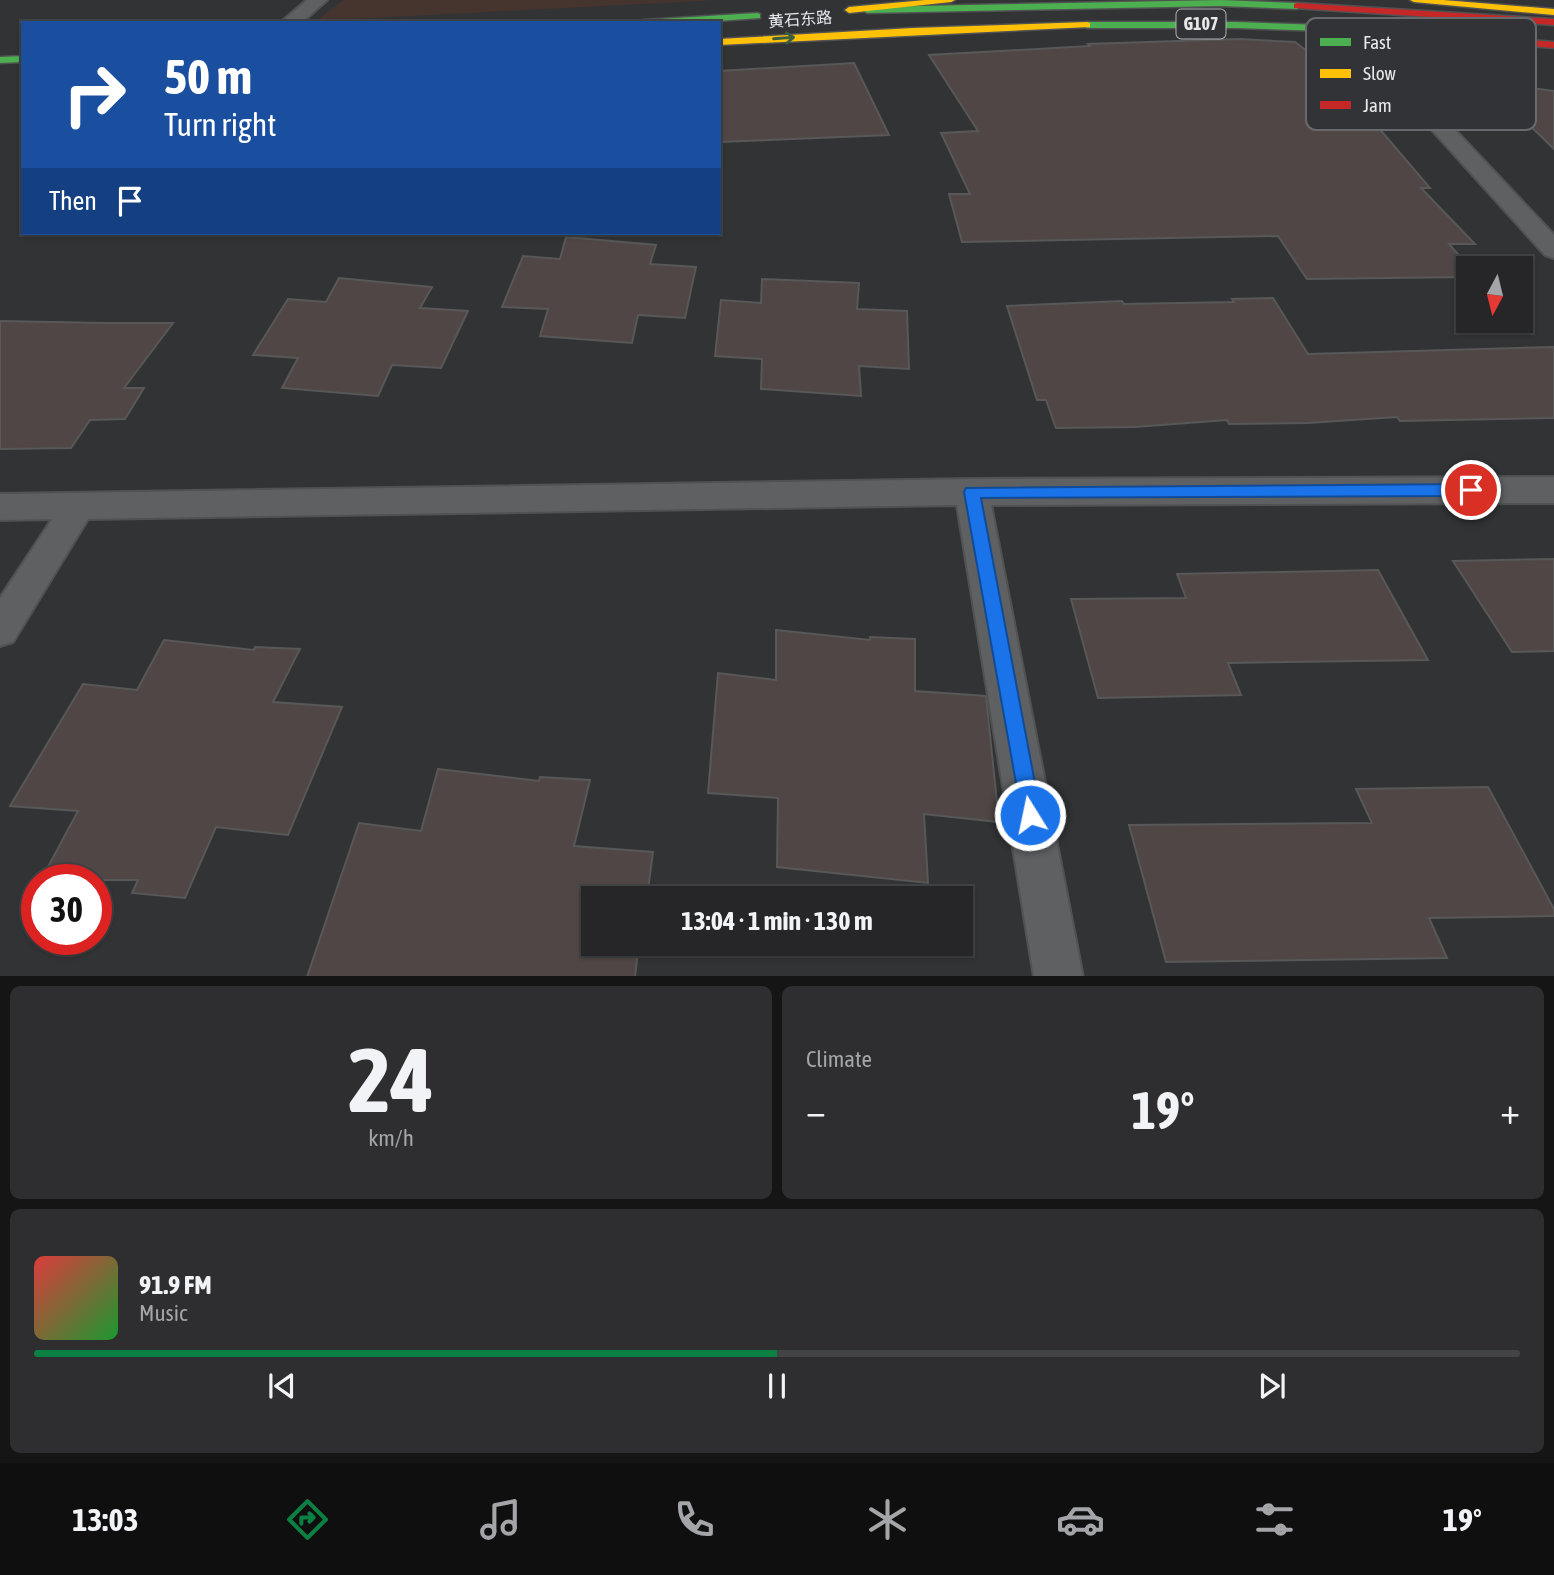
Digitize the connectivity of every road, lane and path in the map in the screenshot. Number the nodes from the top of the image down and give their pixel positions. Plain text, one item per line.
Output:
1 (318, 0) edge
2 (951, 0) edge
3 (1414, 0) edge
4 (1278, 9) junction
5 (1554, 12) edge
6 (775, 15) dead end
7 (1382, 18) edge
8 (1505, 18) edge
9 (292, 21) edge
10 (676, 21) edge
11 (1536, 21) edge
12 (1554, 22) edge
13 (1306, 27) edge
14 (1536, 31) edge
15 (1554, 33) edge
16 (848, 34) junction
17 (721, 42) edge
18 (1536, 43) edge
19 (1554, 45) edge
20 (21, 59) edge
21 (0, 60) edge
22 (1444, 130) edge
23 (1554, 250) edge
24 (1554, 490) edge
25 (972, 492) junction
26 (0, 507) edge
27 (78, 507) junction
28 (0, 630) edge
29 (1059, 976) edge

1 - 9 street
2 - 4 main road, 黄石东路
3 - 5 main road
4 - 7 main road, 黄石东路
4 - 8 main road, 黄石东路
4 - 16 main road, 黄石东路
6 - 10 main road, 黄石东路
11 - 12 main road, 黄石东路
13 - 16 main road, G107
14 - 15 main road, 黄石东路
17 -> 16 main road, 黄石东路 / G107
18 - 19 main road, G107
20 - 21 main road
22 - 23 street
24 - 25 street
25 - 27 street
25 - 29 street
26 - 27 street
27 - 28 street

